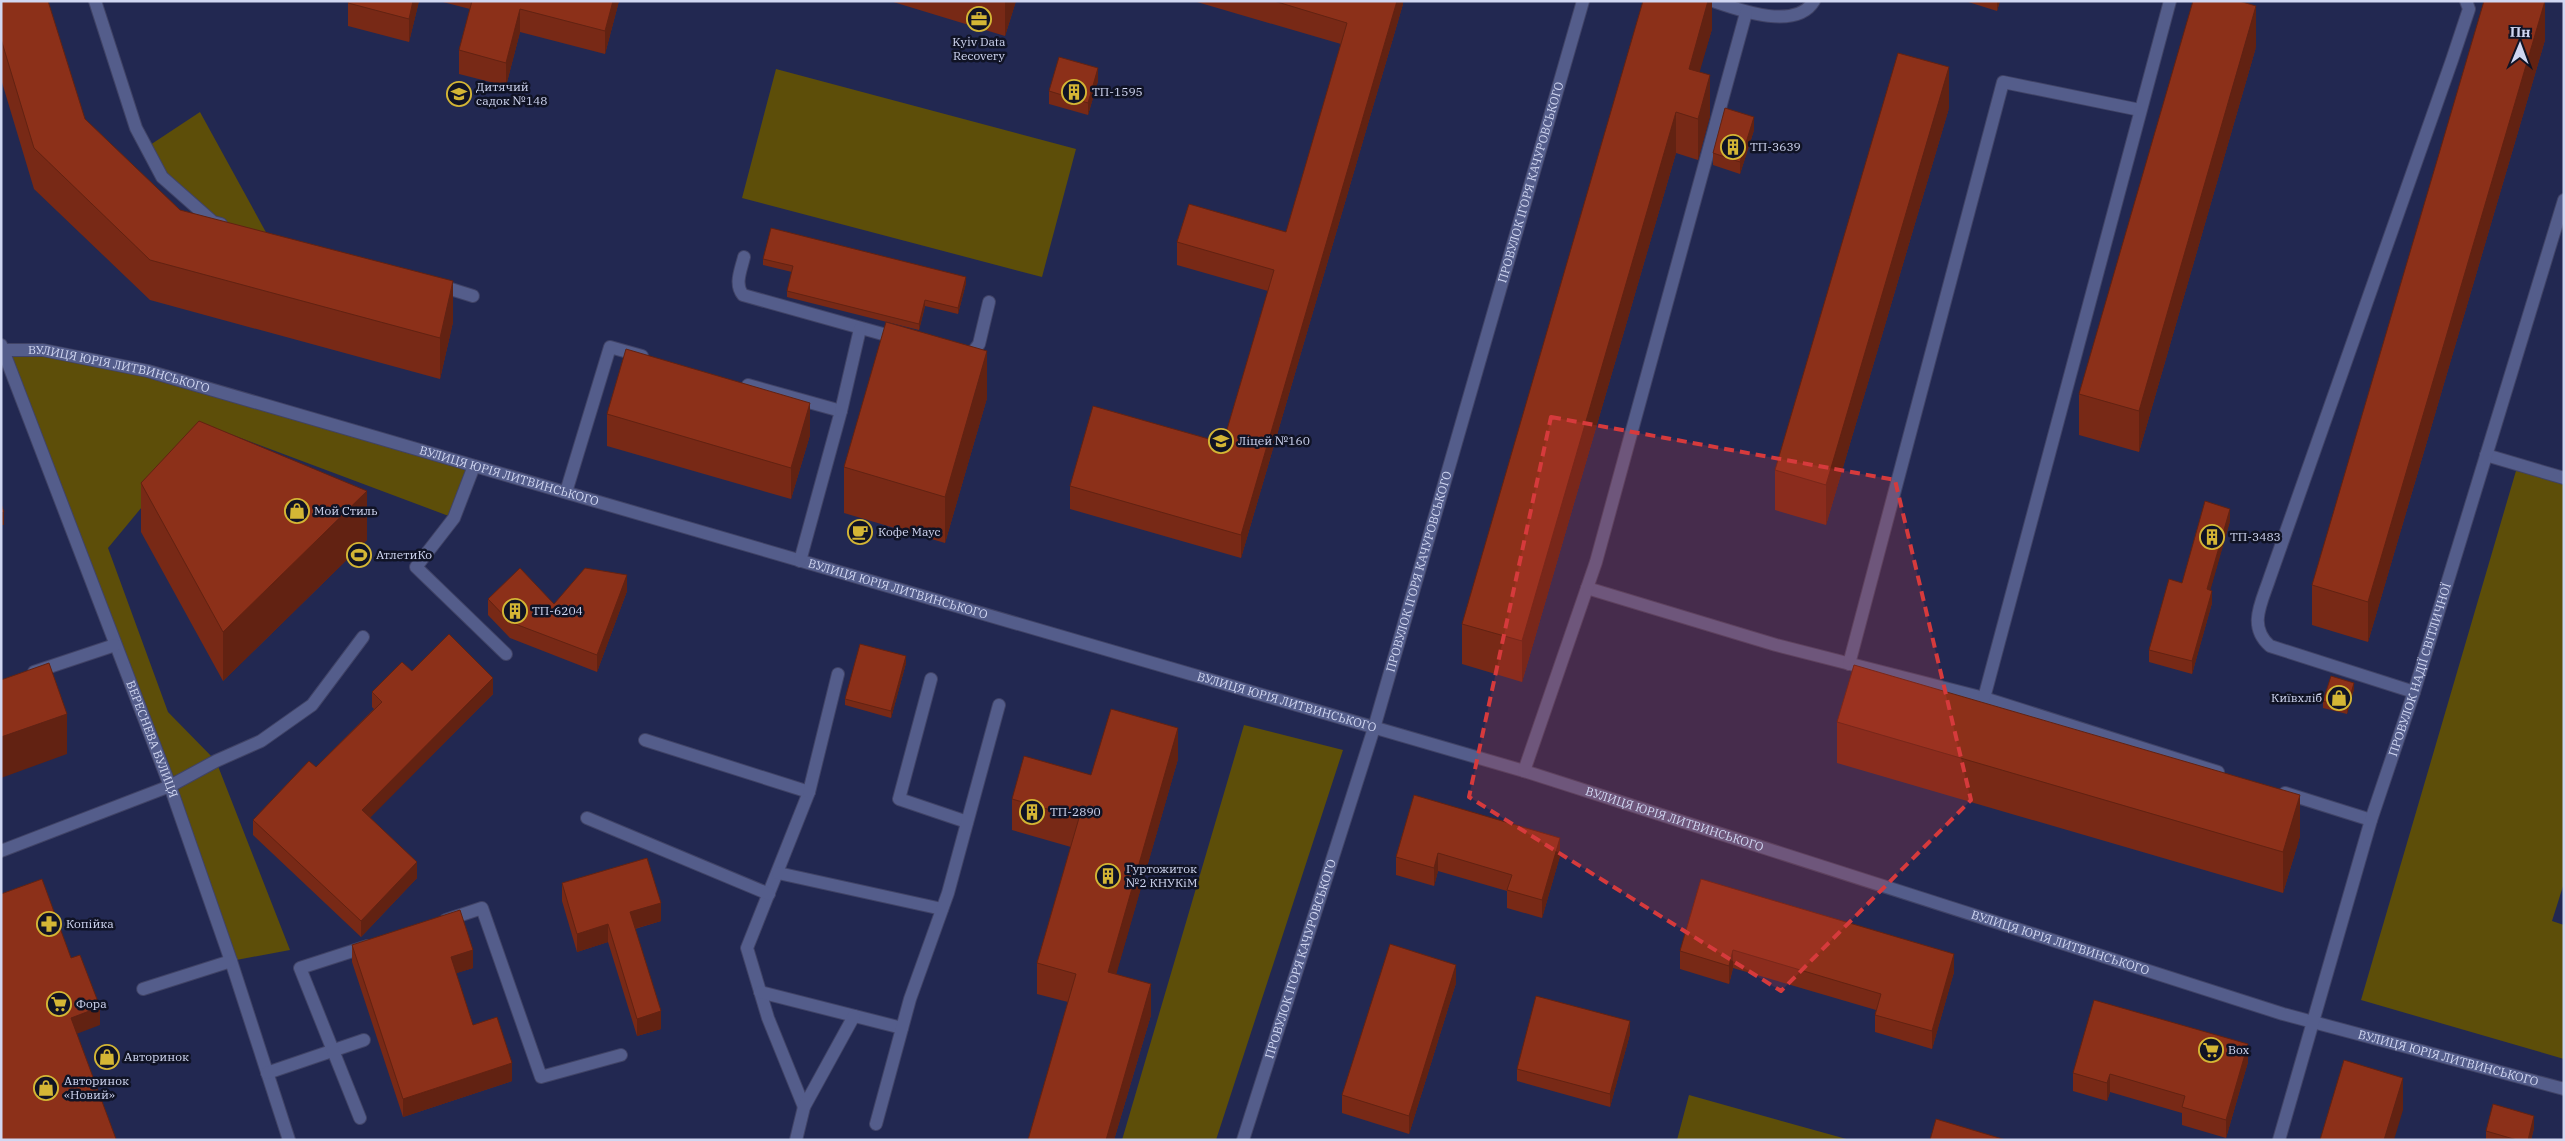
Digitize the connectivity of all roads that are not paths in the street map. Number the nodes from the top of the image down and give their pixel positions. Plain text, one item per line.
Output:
1 (95, 1) edge
2 (1583, 1) edge
3 (1713, 1) edge
4 (1814, 1) edge
5 (2170, 1) edge
6 (2466, 1) edge
7 (1746, 13) junction
8 (2140, 110) junction
9 (2564, 200) edge
10 (231, 227) edge
11 (744, 257) dead end
12 (426, 282) edge
13 (473, 296) dead end
14 (989, 302) dead end
15 (860, 329) junction
16 (908, 341) edge
17 (2, 348) edge
18 (946, 351) edge
19 (658, 360) edge
20 (735, 382) edge
21 (841, 411) junction
22 (2486, 455) junction
23 (474, 466) junction
24 (2564, 478) edge
25 (566, 492) junction
26 (800, 561) junction
27 (1587, 588) junction
28 (364, 637) dead end
29 (115, 645) junction
30 (506, 654) dead end
31 (1849, 664) junction
32 (838, 674) dead end
33 (19, 677) edge
34 (931, 679) dead end
35 (2414, 692) junction
36 (1984, 698) junction
37 (999, 705) dead end
38 (1374, 728) junction
39 (645, 740) dead end
40 (1524, 772) junction
41 (2235, 777) edge
42 (170, 786) junction
43 (2272, 789) edge
44 (809, 792) junction
45 (587, 818) dead end
46 (2371, 820) junction
47 (967, 822) junction
48 (1, 851) edge
49 (778, 873) junction
50 (769, 894) junction
51 (942, 909) junction
52 (436, 923) edge
53 (382, 941) edge
54 (231, 961) junction
55 (142, 989) dead end
56 (760, 992) junction
57 (854, 1016) junction
58 (2313, 1022) junction
59 (902, 1028) junction
60 (364, 1040) dead end
61 (331, 1051) junction
62 (621, 1055) dead end
63 (267, 1073) junction
64 (2564, 1090) edge
65 (804, 1107) junction
66 (360, 1118) dead end
67 (876, 1124) dead end
68 (289, 1140) edge
69 (796, 1140) edge
70 (1243, 1140) edge
71 (2279, 1140) edge

1 - 10 street
2 - 38 street, ПРОВУЛОК ІГОРЯ КАЧУРОВСЬКОГО
3 - 7 street
4 - 7 street
5 - 8 street
6 - 35 street
7 - 27 street
8 - 31 street
8 - 36 street
9 - 22 street, ПРОВУЛОК НАДІЇ СВІТЛИЧНОЇ
11 - 15 street
12 - 13 street
14 - 18 street
15 - 16 street
15 - 21 street
17 - 23 street, ВУЛИЦЯ ЮРІЯ ЛИТВИНСЬКОГО
17 - 29 street, ВЕРЕСНЕВА ВУЛИЦЯ
19 - 25 street
20 - 21 street
21 - 26 street
22 - 24 street
22 - 35 street, ПРОВУЛОК НАДІЇ СВІТЛИЧНОЇ
23 - 25 street, ВУЛИЦЯ ЮРІЯ ЛИТВИНСЬКОГО
23 - 30 street
25 - 26 street, ВУЛИЦЯ ЮРІЯ ЛИТВИНСЬКОГО
26 - 38 street, ВУЛИЦЯ ЮРІЯ ЛИТВИНСЬКОГО
27 - 31 street
27 - 40 street
28 - 42 street
29 - 33 street
29 - 42 street, ВЕРЕСНЕВА ВУЛИЦЯ
31 - 36 street
32 - 44 street
34 - 47 street
35 - 46 street, ПРОВУЛОК НАДІЇ СВІТЛИЧНОЇ
36 - 41 street
37 - 47 street
38 - 40 street, ВУЛИЦЯ ЮРІЯ ЛИТВИНСЬКОГО
38 - 70 street, ПРОВУЛОК ІГОРЯ КАЧУРОВСЬКОГО
39 - 44 street
40 - 58 street, ВУЛИЦЯ ЮРІЯ ЛИТВИНСЬКОГО
42 - 48 street
42 - 54 street, ВЕРЕСНЕВА ВУЛИЦЯ
43 - 46 street
44 - 49 street
45 - 50 street
46 - 58 street, ПРОВУЛОК НАДІЇ СВІТЛИЧНОЇ
47 - 51 street
49 - 50 street
49 - 51 street
50 - 56 street
51 - 59 street
52 - 62 street
53 - 61 street
54 - 55 street
54 - 63 street, ВЕРЕСНЕВА ВУЛИЦЯ
56 - 57 street
56 - 65 street
57 - 59 street
57 - 65 street
58 - 64 street, ВУЛИЦЯ ЮРІЯ ЛИТВИНСЬКОГО
58 - 71 street, ПРОВУЛОК НАДІЇ СВІТЛИЧНОЇ
59 - 67 street
60 - 61 street
61 - 63 street
61 - 66 street
63 - 68 street, ВЕРЕСНЕВА ВУЛИЦЯ
65 - 69 street

